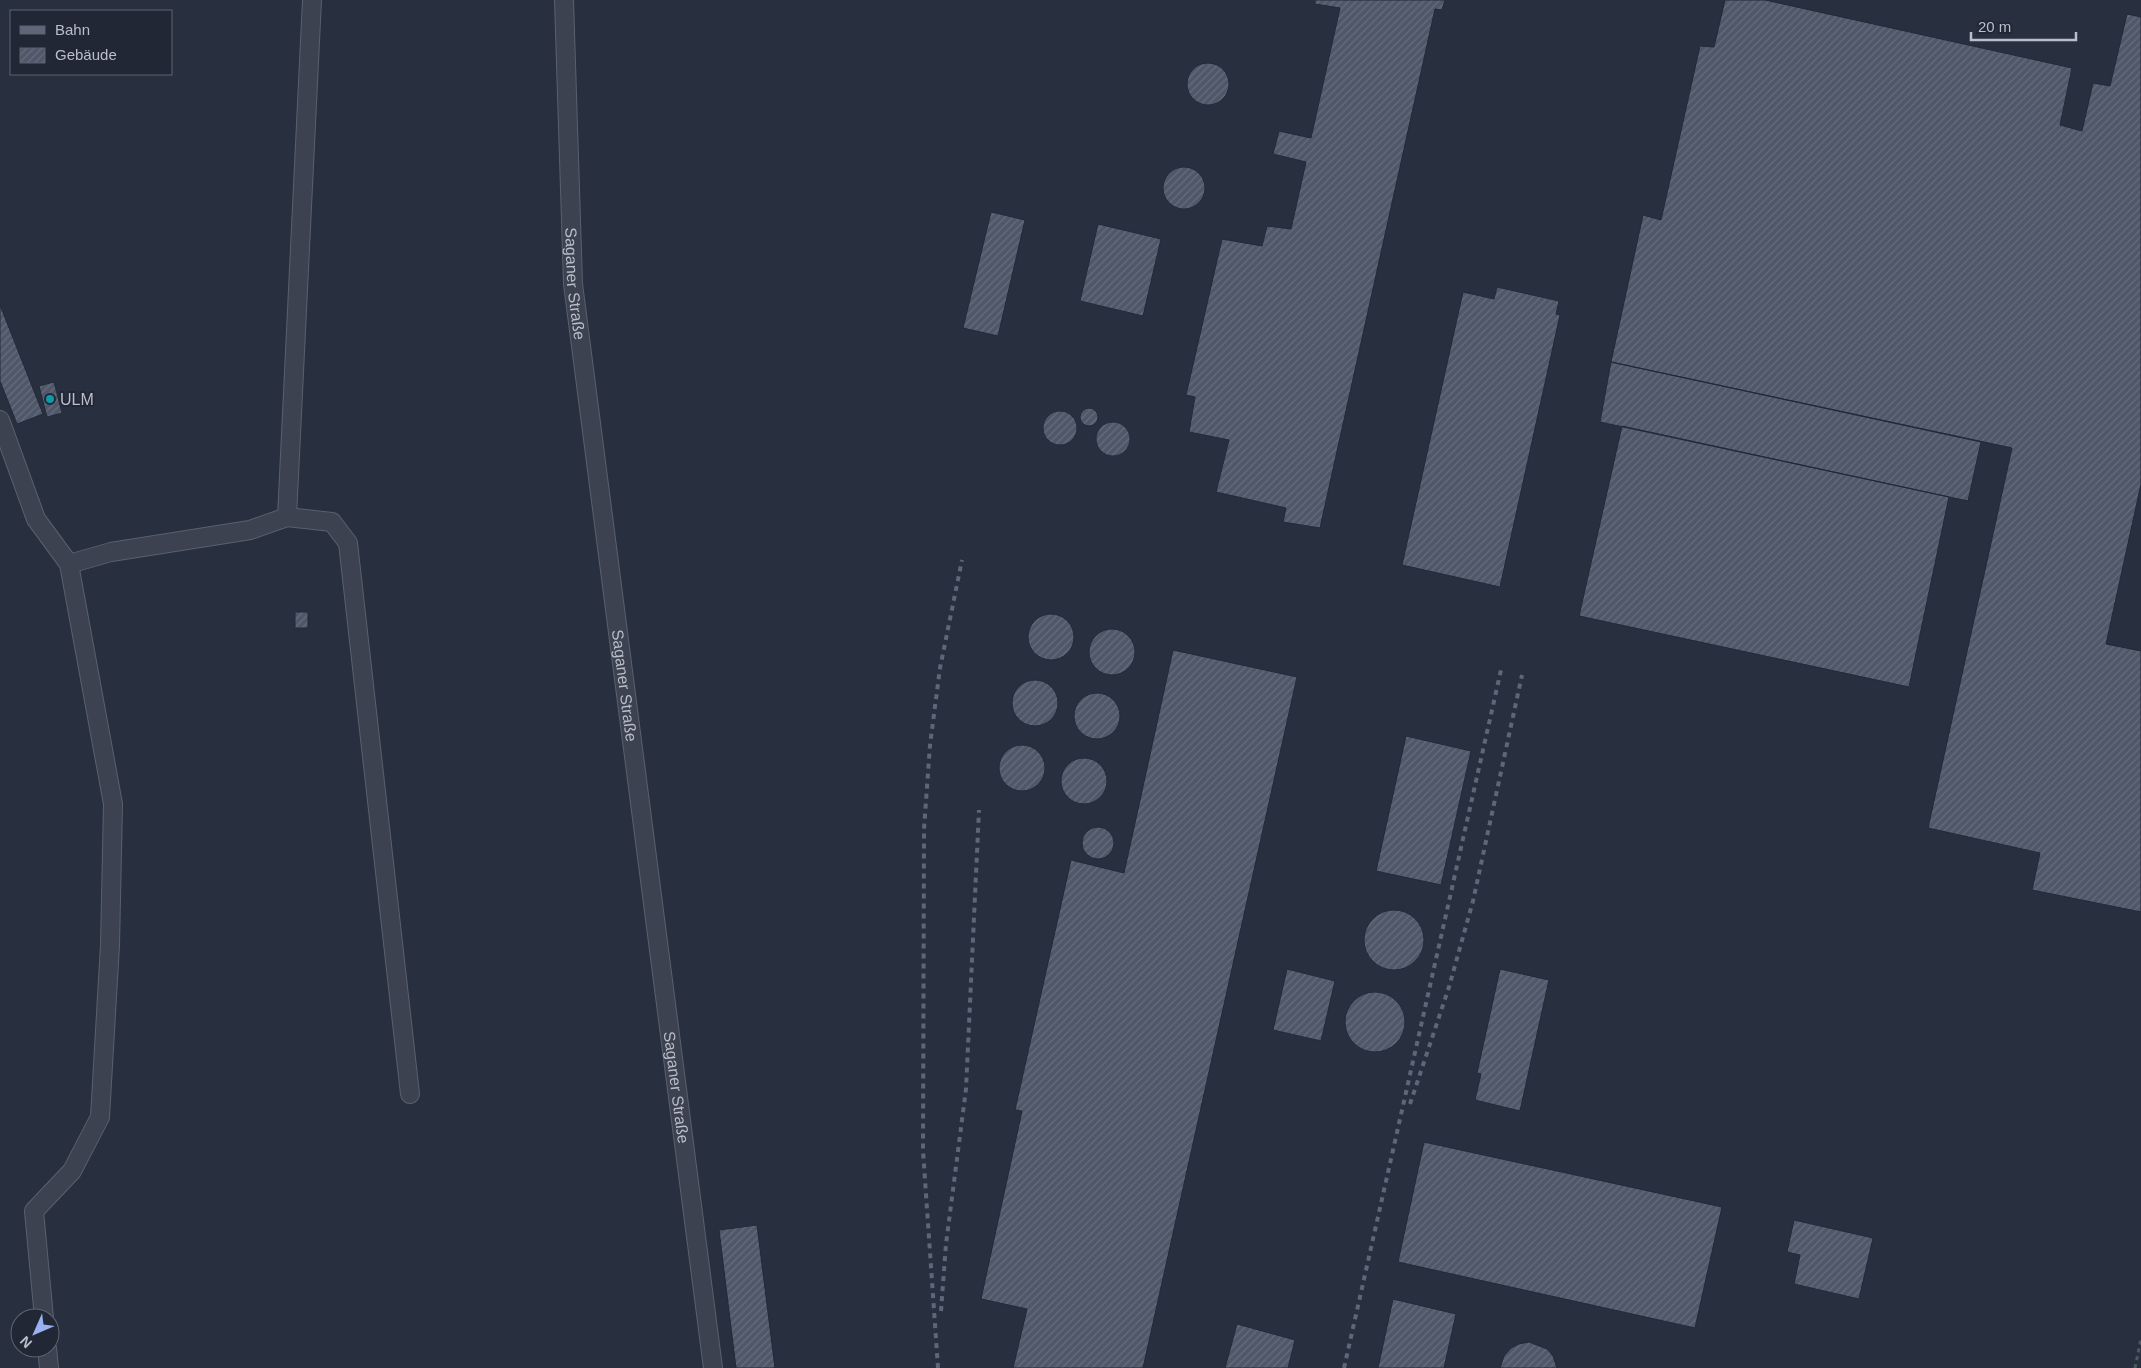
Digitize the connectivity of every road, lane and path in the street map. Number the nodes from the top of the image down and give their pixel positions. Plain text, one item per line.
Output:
1 (312, 0) edge
2 (564, 0) edge
3 (0, 420) edge
4 (286, 516) junction
5 (69, 564) junction
6 (410, 1094) dead end
7 (43, 1308) edge
8 (2141, 1339) edge
9 (713, 1368) edge
10 (2134, 1368) edge

1 - 4 lane
2 - 9 lane, Saganer Straße
3 - 5 lane
4 - 5 lane
4 - 6 lane
5 - 7 lane
8 - 10 path

